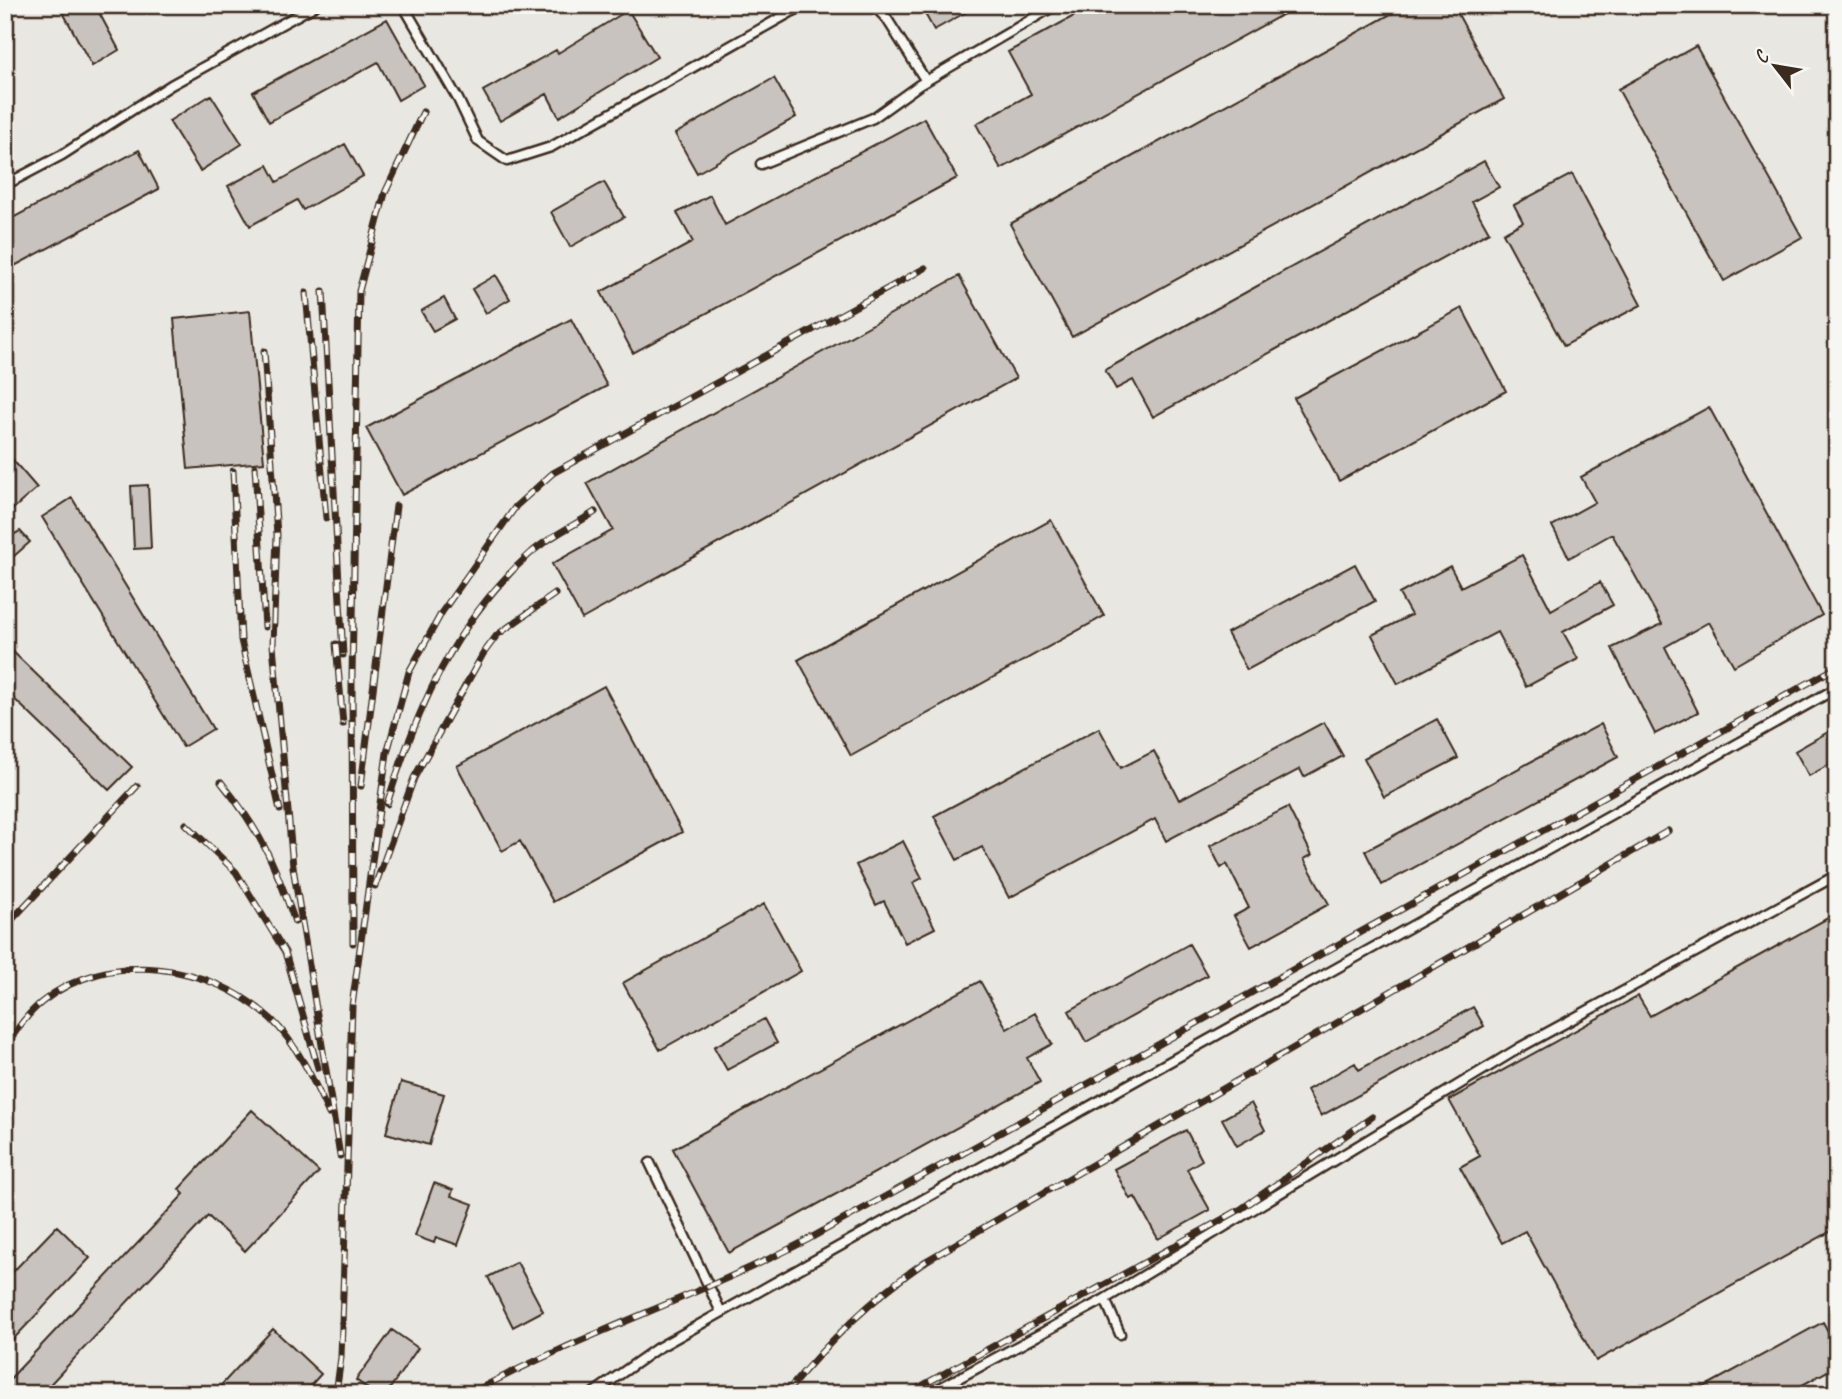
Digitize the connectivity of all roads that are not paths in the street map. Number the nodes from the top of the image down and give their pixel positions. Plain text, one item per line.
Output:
1 (316, 5) edge
2 (403, 5) edge
3 (810, 5) edge
4 (873, 5) edge
5 (1056, 5) edge
6 (926, 81) junction
7 (761, 164) dead end
8 (5, 186) edge
9 (1837, 688) edge
10 (1837, 875) edge
11 (650, 1163) dead end
12 (1105, 1300) junction
13 (721, 1312) junction
14 (1120, 1334) dead end
15 (592, 1394) edge
16 (929, 1394) edge

1 - 8 lane
2 - 3 lane
4 - 6 lane
5 - 6 lane
6 - 7 lane
9 - 13 lane
10 - 12 lane
11 - 13 lane
12 - 14 lane
12 - 16 lane
13 - 15 lane

